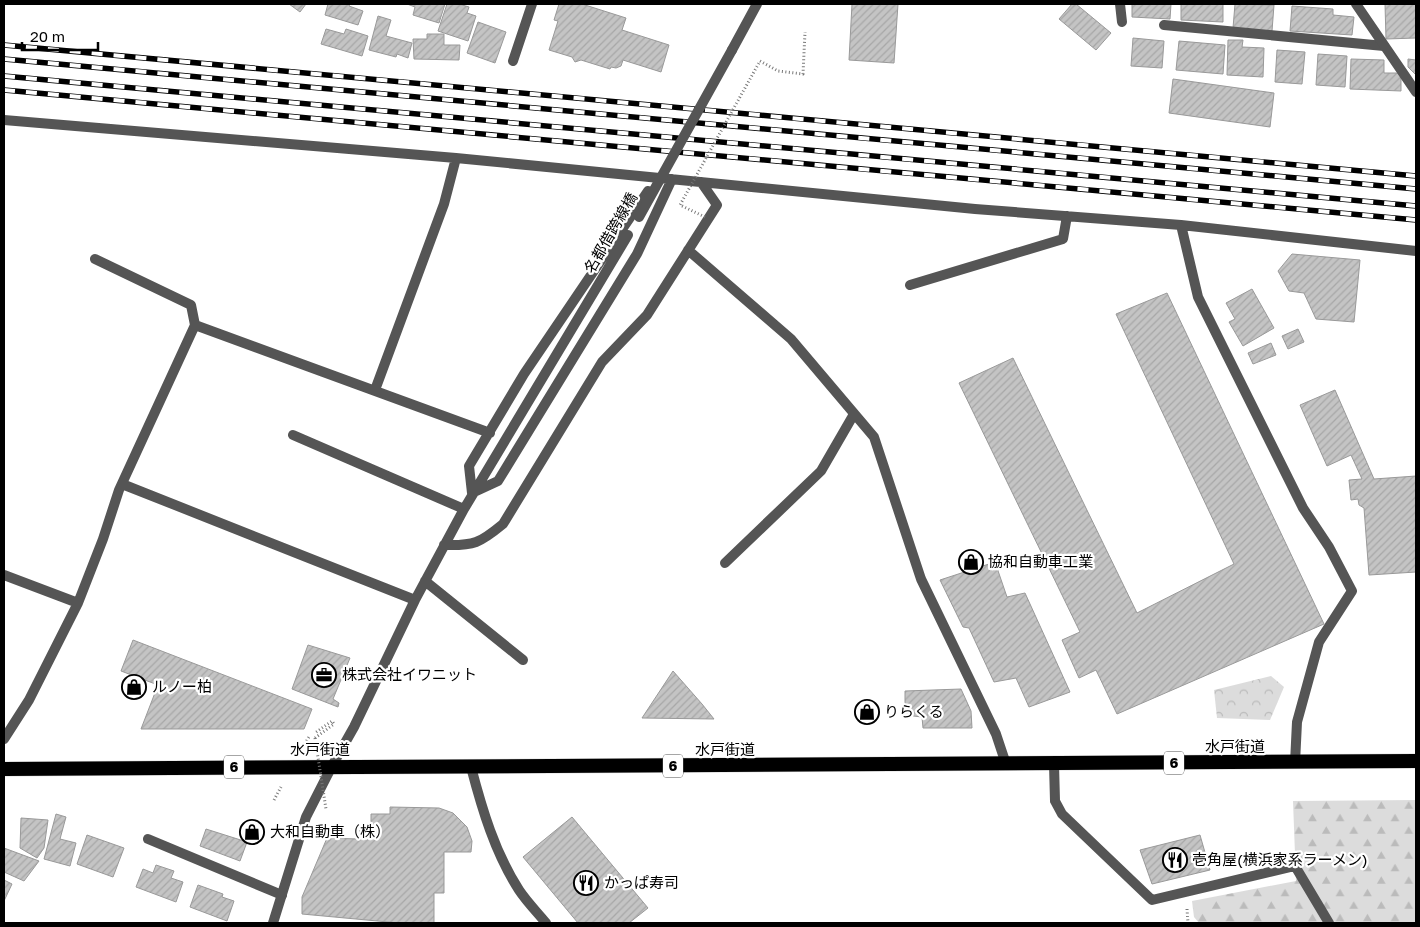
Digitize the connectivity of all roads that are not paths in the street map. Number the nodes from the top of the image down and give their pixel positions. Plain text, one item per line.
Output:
1 (532, 4) edge
2 (757, 4) edge
3 (1120, 4) edge
4 (1356, 4) edge
5 (1122, 22) dead end
6 (1164, 25) dead end
7 (1384, 46) junction
8 (513, 62) dead end
9 (1416, 92) edge
10 (4, 120) edge
11 (456, 158) junction
12 (657, 178) junction
13 (672, 179) junction
14 (701, 182) junction
15 (1068, 216) junction
16 (1181, 225) junction
17 (688, 250) junction
18 (1416, 251) edge
19 (95, 259) dead end
20 (910, 285) dead end
21 (195, 325) junction
22 (375, 390) junction
23 (854, 414) junction
24 (490, 433) junction
25 (293, 435) dead end
26 (122, 484) junction
27 (472, 493) junction
28 (464, 509) junction
29 (444, 544) junction
30 (725, 563) dead end
31 (4, 576) edge
32 (425, 581) junction
33 (415, 600) junction
34 (78, 603) junction
35 (523, 660) dead end
36 (4, 739) edge
37 (1416, 761) edge
38 (1295, 763) junction
39 (1006, 764) junction
40 (1054, 764) junction
41 (332, 766) junction
42 (471, 767) junction
43 (4, 769) edge
44 (148, 839) dead end
45 (282, 895) junction
46 (273, 923) edge
47 (546, 923) edge
48 (1329, 923) edge

1 - 8 street
2 - 27 street, 名都借跨線橋, bridge
3 - 5 street
4 - 7 street
6 - 7 street
7 - 9 street
10 - 11 street
11 - 12 street
11 - 22 street
12 - 13 street
12 - 24 street
13 - 14 street
13 - 27 street
14 - 15 street
14 - 17 street
15 - 16 street
15 - 20 street
16 - 18 street
16 - 38 street
17 - 23 street
17 - 29 street
19 - 21 street
21 - 22 street
21 - 26 street
22 - 24 street
23 - 30 street
23 - 39 street
24 - 27 street
25 - 28 street
26 - 33 street
26 - 34 street
27 - 28 street, 名都借跨線橋
28 - 29 street, 名都借跨線橋
29 - 32 street, 名都借跨線橋
31 - 34 street
32 - 33 street, 名都借跨線橋
32 - 35 street
33 - 41 street, 名都借跨線橋
34 - 36 street
37 - 38 highway, 水戸街道 / 6
38 - 40 highway, 水戸街道 / 6
39 - 40 highway, 水戸街道 / 6
39 - 42 highway, 水戸街道 / 6
40 - 48 street
41 - 42 highway, 水戸街道 / 6
41 - 43 highway, 水戸街道 / 6
41 - 45 street, 名都借跨線橋
42 - 47 street
44 - 45 street
45 - 46 street, 名都借跨線橋

